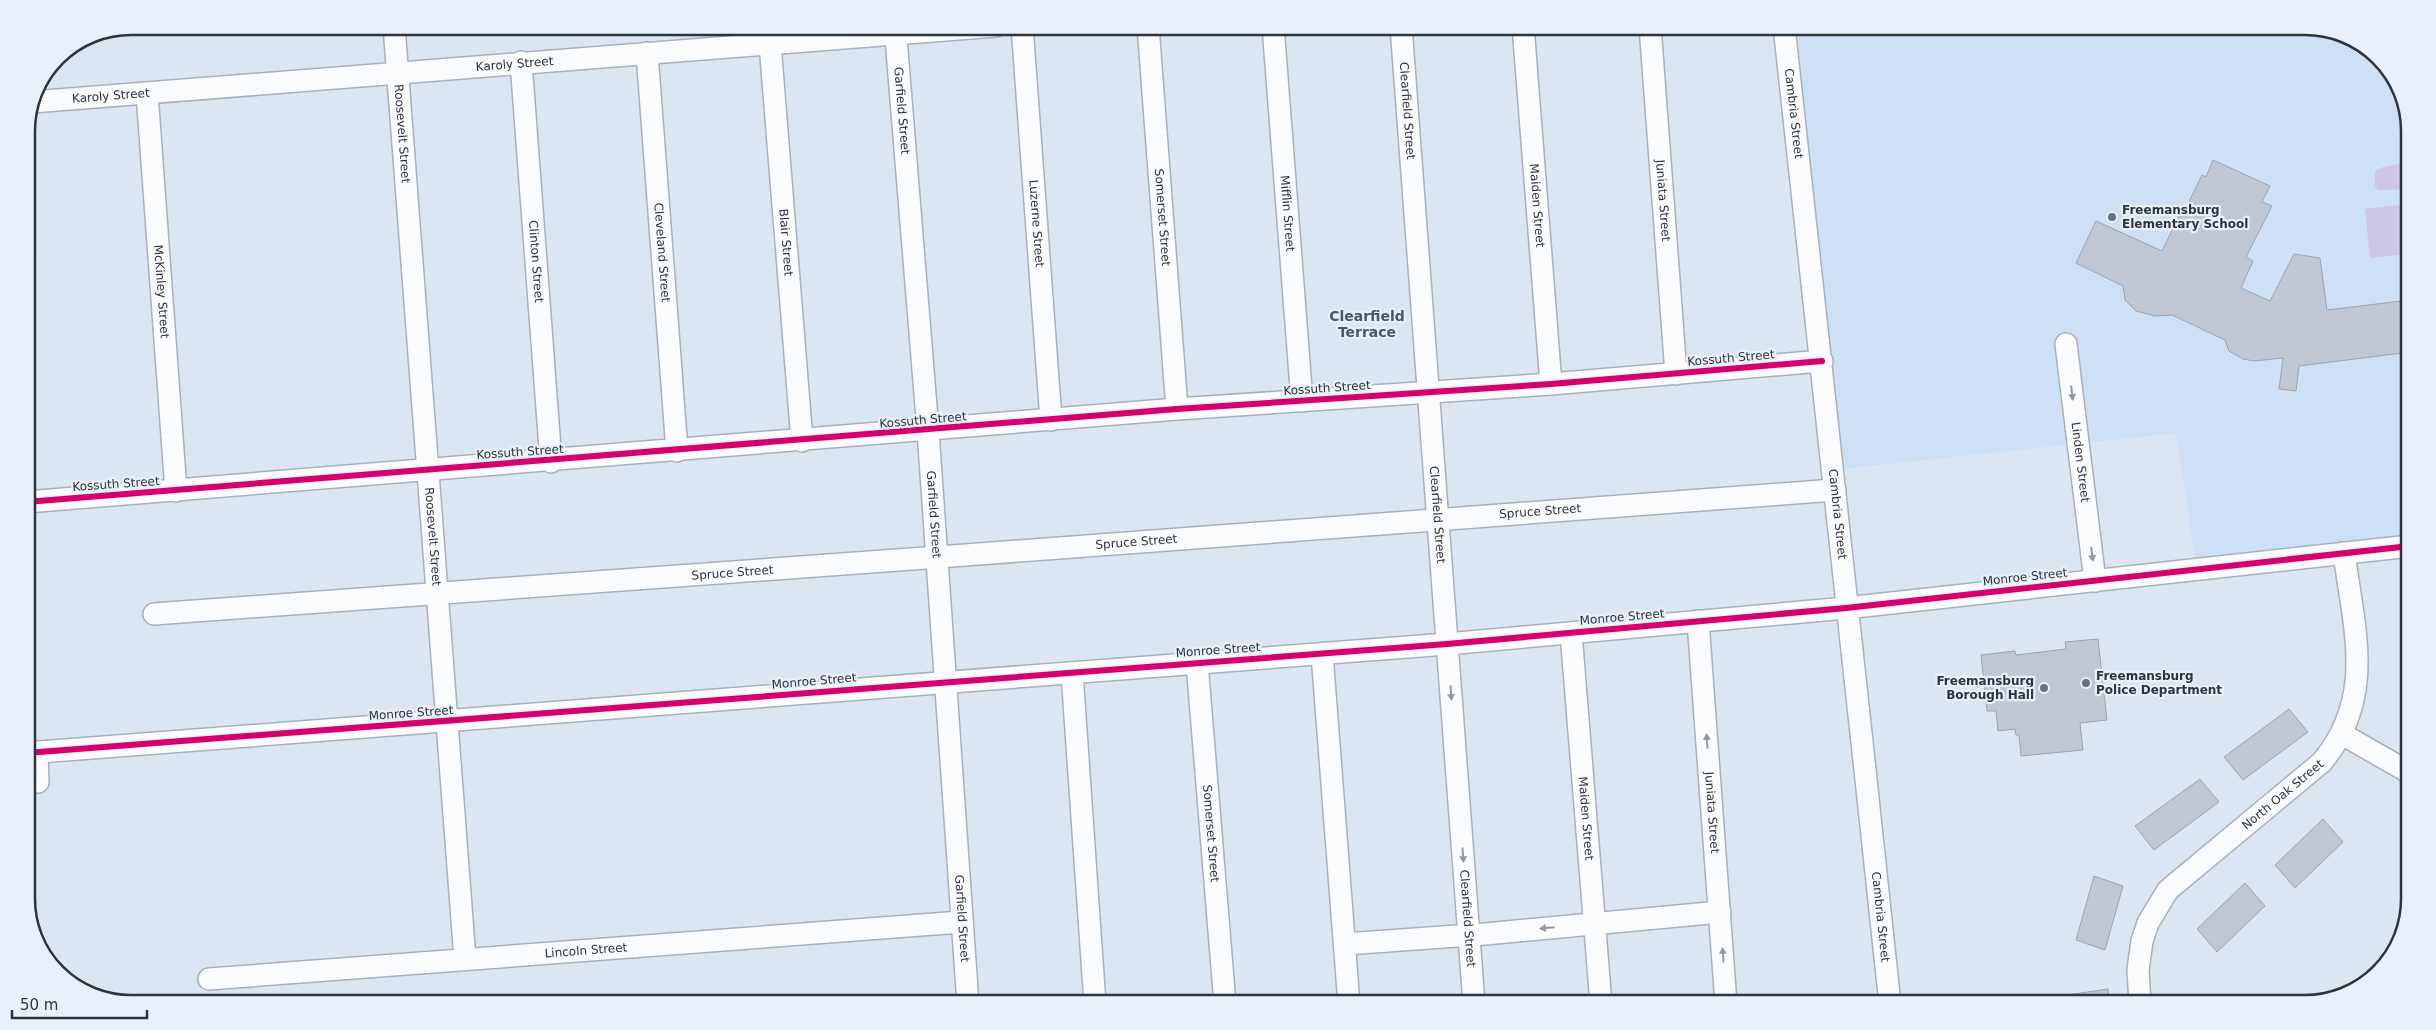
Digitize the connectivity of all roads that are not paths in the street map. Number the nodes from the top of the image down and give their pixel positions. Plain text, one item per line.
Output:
1 (395, 35) edge
2 (857, 35) edge
3 (896, 35) edge
4 (1023, 35) edge
5 (1149, 35) edge
6 (1274, 35) edge
7 (1402, 35) edge
8 (1524, 35) edge
9 (1651, 35) edge
10 (1785, 35) edge
11 (770, 44) junction
12 (648, 53) junction
13 (521, 62) junction
14 (398, 72) junction
15 (147, 93) junction
16 (40, 101) edge
17 (2066, 344) dead end
18 (1822, 361) junction
19 (1676, 374) junction
20 (1551, 384) junction
21 (1428, 392) junction
22 (1302, 401) junction
23 (1177, 410) junction
24 (1051, 420) junction
25 (928, 431) junction
26 (802, 441) junction
27 (677, 451) junction
28 (551, 462) junction
29 (428, 470) junction
30 (1835, 490) junction
31 (176, 491) junction
32 (35, 501) edge
33 (1438, 517) junction
34 (2401, 547) edge
35 (2344, 553) junction
36 (936, 556) junction
37 (2095, 581) junction
38 (438, 596) junction
39 (1846, 608) junction
40 (154, 614) dead end
41 (1698, 621) junction
42 (1571, 633) junction
43 (1447, 644) junction
44 (1322, 654) junction
45 (1197, 663) junction
46 (1072, 673) junction
47 (946, 682) junction
48 (447, 722) junction
49 (2342, 734) junction
50 (35, 753) edge
51 (35, 768) edge
52 (2401, 768) edge
53 (38, 782) dead end
54 (1720, 912) junction
55 (961, 922) junction
56 (1595, 924) junction
57 (1469, 935) junction
58 (1345, 944) junction
59 (465, 959) junction
60 (210, 979) dead end
61 (967, 995) edge
62 (1094, 995) edge
63 (1224, 995) edge
64 (1348, 995) edge
65 (1473, 995) edge
66 (1600, 995) edge
67 (1725, 995) edge
68 (1889, 995) edge
69 (2139, 995) edge

1 - 14 street, Roosevelt Street
2 - 11 street, Karoly Street
3 - 25 street, Garfield Street
4 - 24 street, Luzerne Street
5 - 23 street, Somerset Street
6 - 22 street, Mifflin Street
7 - 21 street, Clearfield Street
8 - 20 street, Maiden Street
9 - 19 street, Juniata Street
10 - 18 street, Cambria Street
11 - 12 street, Karoly Street
11 - 26 street, Blair Street
12 - 13 street, Karoly Street
12 - 27 street, Cleveland Street
13 - 14 street, Karoly Street
13 - 28 street, Clinton Street
14 - 15 street, Karoly Street
14 - 29 street, Roosevelt Street
15 - 16 street, Karoly Street
15 - 31 street, McKinley Street
17 -> 37 street, Linden Street
18 - 19 street, Kossuth Street
18 - 30 street, Cambria Street
19 - 20 street, Kossuth Street
20 - 21 street, Kossuth Street
21 - 22 street, Kossuth Street
21 - 33 street, Clearfield Street
22 - 23 street, Kossuth Street
23 - 24 street, Kossuth Street
24 - 25 street, Kossuth Street
25 - 26 street, Kossuth Street
25 - 36 street, Garfield Street
26 - 27 street, Kossuth Street
27 - 28 street, Kossuth Street
28 - 29 street, Kossuth Street
29 - 31 street, Kossuth Street
29 - 38 street, Roosevelt Street
30 - 33 street, Spruce Street
30 - 39 street, Cambria Street
31 - 32 street, Kossuth Street
33 - 36 street, Spruce Street
33 - 43 street, Clearfield Street
34 - 35 street, Monroe Street
35 - 37 street, Monroe Street
35 - 49 street, North Oak Street
36 - 38 street, Spruce Street
36 - 47 street, Garfield Street
37 - 39 street, Monroe Street
38 - 40 street, Spruce Street
38 - 48 street, Roosevelt Street
39 - 41 street, Monroe Street
39 - 68 street, Cambria Street
41 - 42 street, Monroe Street
54 -> 41 street, Juniata Street
42 - 43 street, Monroe Street
42 - 56 street, Maiden Street
43 - 44 street, Monroe Street
43 -> 57 street, Clearfield Street
44 - 45 street, Monroe Street
44 - 58 street
45 - 46 street, Monroe Street
45 - 63 street, Somerset Street
46 - 47 street, Monroe Street
46 - 62 street
47 - 48 street, Monroe Street
47 - 55 street, Garfield Street
48 - 50 street, Monroe Street
48 - 59 street, Roosevelt Street
49 - 52 street
49 - 69 street, North Oak Street
51 - 53 street
54 - 56 street
67 -> 54 street, Juniata Street
55 - 59 street, Lincoln Street
55 - 61 street, Garfield Street
56 -> 57 street
56 - 66 street, Maiden Street
57 - 58 street
57 - 65 street, Clearfield Street
58 - 64 street
59 - 60 street, Lincoln Street

